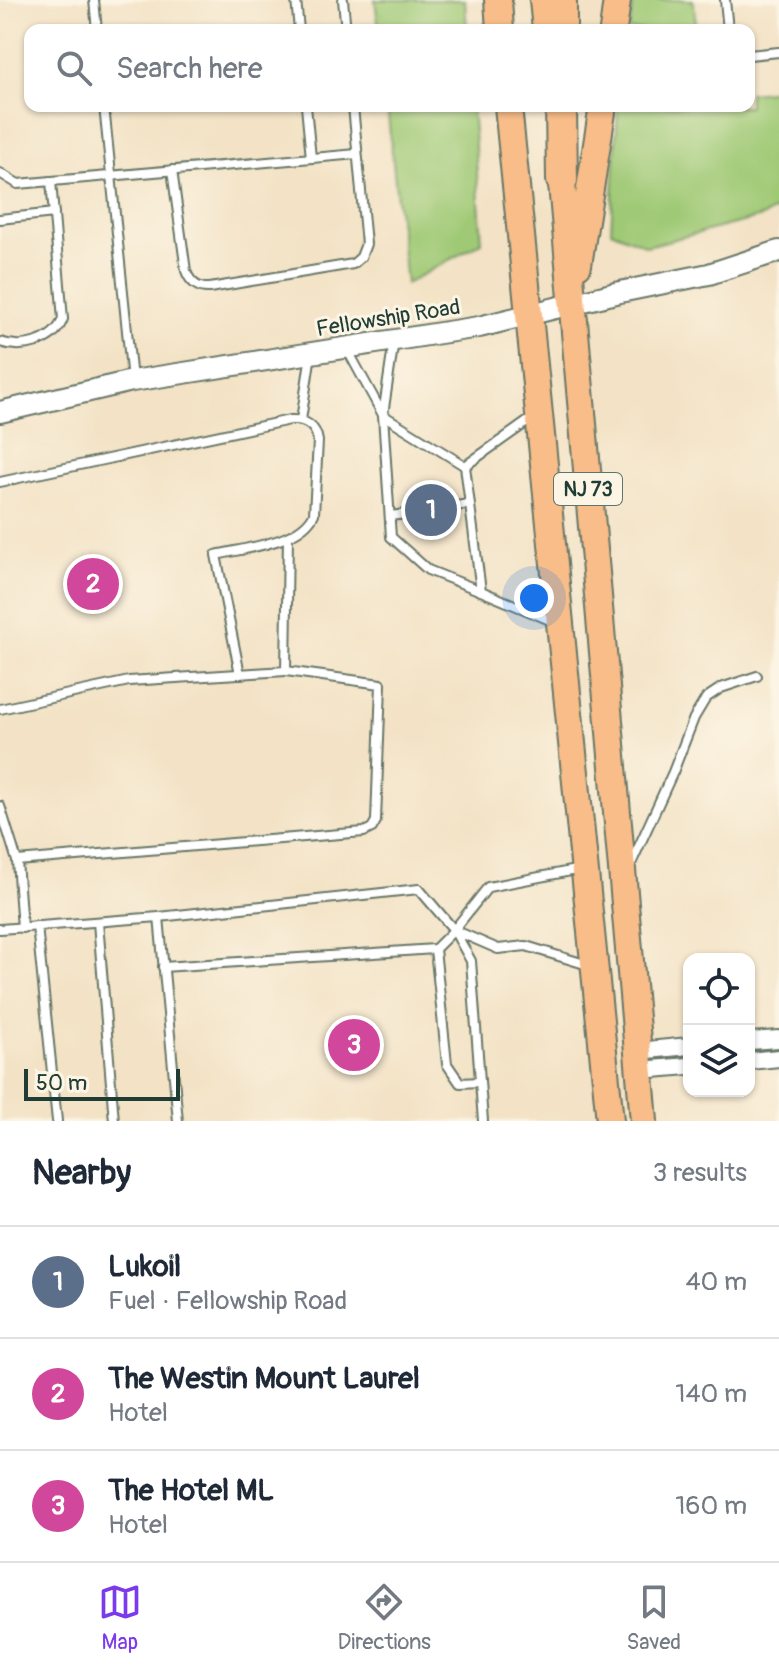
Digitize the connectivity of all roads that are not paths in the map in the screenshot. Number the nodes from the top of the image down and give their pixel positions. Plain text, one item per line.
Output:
1 (94, 0) edge
2 (296, 0) edge
3 (343, 0) edge
4 (498, 0) edge
5 (543, 0) edge
6 (561, 0) edge
7 (617, 0) edge
8 (725, 0) edge
9 (96, 24) edge
10 (298, 24) edge
11 (345, 24) edge
12 (500, 24) edge
13 (545, 24) edge
14 (561, 24) edge
15 (614, 24) edge
16 (727, 24) edge
17 (779, 52) edge
18 (755, 54) edge
19 (105, 112) edge
20 (307, 112) edge
21 (354, 112) edge
22 (509, 112) edge
23 (555, 112) edge
24 (561, 112) edge
25 (602, 112) edge
26 (357, 154) junction
27 (311, 158) junction
28 (172, 170) junction
29 (0, 173) edge
30 (111, 176) junction
31 (562, 180) junction
32 (51, 181) junction
33 (54, 213) junction
34 (0, 219) edge
35 (779, 251) edge
36 (572, 304) junction
37 (528, 316) junction
38 (394, 339) junction
39 (0, 342) edge
40 (346, 346) junction
41 (312, 352) junction
42 (132, 381) junction
43 (0, 412) edge
44 (538, 414) junction
45 (383, 415) junction
46 (301, 420) junction
47 (465, 466) junction
48 (0, 482) edge
49 (469, 504) junction
50 (456, 506) dead end
51 (406, 514) dead end
52 (390, 516) junction
53 (288, 537) junction
54 (481, 591) junction
55 (559, 624) junction
56 (286, 671) junction
57 (240, 674) junction
58 (757, 676) dead end
59 (0, 709) edge
60 (0, 806) edge
61 (17, 861) junction
62 (585, 868) junction
63 (623, 881) junction
64 (159, 917) junction
65 (98, 922) junction
66 (37, 926) junction
67 (22, 928) junction
68 (0, 929) edge
69 (454, 930) junction
70 (435, 949) junction
71 (163, 967) junction
72 (596, 967) junction
73 (779, 1039) edge
74 (755, 1041) edge
75 (683, 1048) edge
76 (779, 1058) edge
77 (639, 1060) junction
78 (755, 1060) edge
79 (683, 1065) edge
80 (480, 1082) junction
81 (57, 1121) edge
82 (114, 1121) edge
83 (178, 1121) edge
84 (483, 1121) edge
85 (610, 1121) edge
86 (644, 1121) edge

1 - 9 lane
2 - 10 lane
3 - 11 lane
4 - 12 highway
5 - 13 highway
6 - 14 highway
7 - 15 highway
8 - 16 lane
17 - 18 lane
19 - 30 lane
20 - 27 lane
21 - 26 lane
22 - 37 highway, NJ 73
23 - 31 highway, NJ 73
24 - 31 highway
25 - 36 highway
26 - 27 lane
26 - 28 lane
27 - 28 lane
28 - 30 lane
29 - 32 lane
30 - 32 lane
30 - 42 lane
31 - 36 highway, NJ 73
32 - 33 lane
33 - 34 lane
33 - 39 lane
35 - 36 street, Fellowship Road
36 - 37 street, Fellowship Road
36 - 63 highway, NJ 73
37 - 38 street, Fellowship Road
37 - 44 highway, NJ 73
38 - 40 street, Fellowship Road
38 - 45 lane
40 - 41 street, Fellowship Road
40 - 45 lane
41 - 42 street, Fellowship Road
41 - 46 lane
42 - 43 street, Fellowship Road
44 - 47 lane
44 - 55 highway, NJ 73
45 - 47 lane
45 - 52 lane
46 - 48 lane
46 - 53 lane
47 - 49 lane
49 - 50 lane
49 - 54 lane
51 - 52 lane
52 - 54 lane
53 - 56 lane
53 - 57 lane
54 - 55 lane
55 - 62 highway, NJ 73
56 - 57 lane
56 - 61 lane
57 - 59 lane
58 - 63 lane
60 - 61 lane
61 - 67 lane
62 - 69 lane
62 - 72 highway, NJ 73
63 - 77 highway, NJ 73
64 - 65 lane
64 - 69 lane
64 - 71 lane
65 - 66 lane
65 - 82 lane
66 - 67 lane
66 - 81 lane
67 - 68 lane
69 - 70 lane
69 - 72 lane
69 - 80 lane
70 - 71 lane
70 - 80 lane
71 - 83 lane
72 - 85 highway, NJ 73
73 - 74 street
75 - 77 street
76 - 78 street
77 - 79 street
77 - 86 highway, NJ 73
80 - 84 lane

